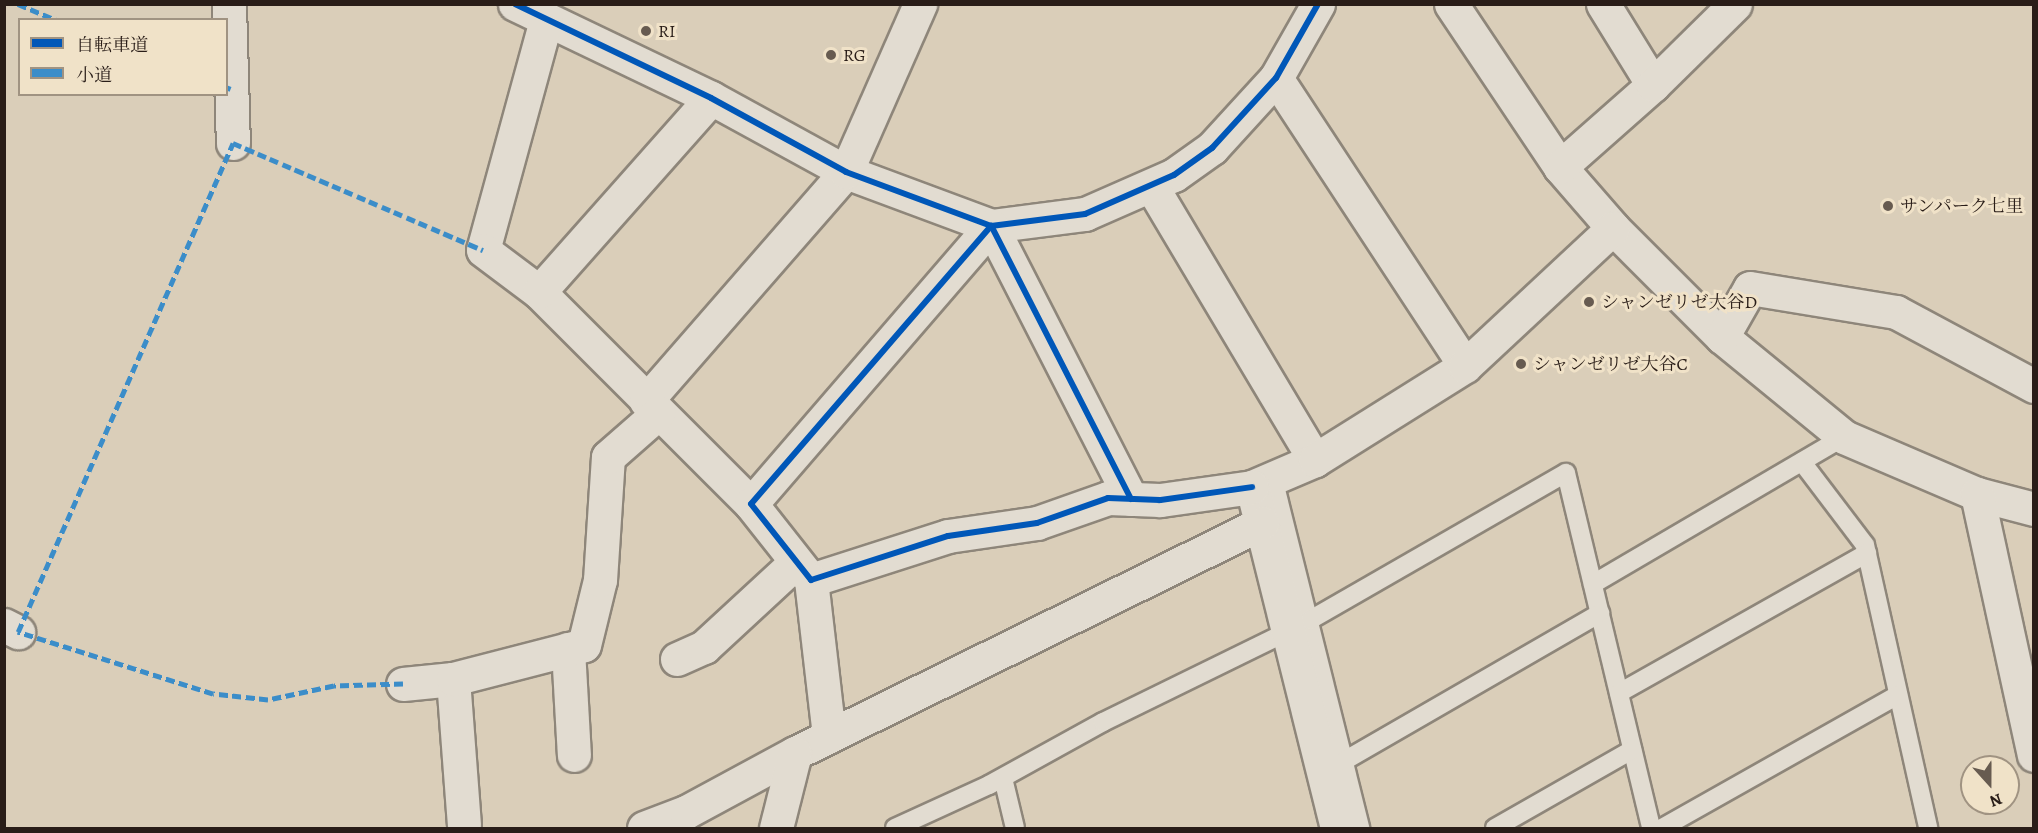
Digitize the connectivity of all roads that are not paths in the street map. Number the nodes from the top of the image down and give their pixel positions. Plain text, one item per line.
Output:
1 (229, 4) edge
2 (515, 4) edge
3 (920, 4) edge
4 (1318, 4) edge
5 (1450, 4) edge
6 (1603, 4) edge
7 (1730, 7) edge
8 (546, 20) junction
9 (1276, 78) junction
10 (1653, 85) junction
11 (711, 98) junction
12 (233, 143) dead end
13 (1560, 166) junction
14 (846, 172) junction
15 (1152, 187) junction
16 (991, 226) junction
17 (1613, 228) junction
18 (539, 292) junction
19 (1722, 337) junction
20 (1465, 366) junction
21 (2034, 386) edge
22 (652, 407) junction
23 (1844, 437) junction
24 (1315, 460) junction
25 (1802, 462) junction
26 (1263, 482) junction
27 (1977, 494) junction
28 (1131, 499) junction
29 (751, 504) junction
30 (2034, 509) edge
31 (1262, 523) junction
32 (1867, 553) junction
33 (804, 571) junction
34 (1593, 585) junction
35 (1600, 614) junction
36 (1300, 626) junction
37 (568, 649) junction
38 (677, 658) dead end
39 (453, 679) junction
40 (403, 684) dead end
41 (1619, 693) junction
42 (1898, 695) junction
43 (2029, 716) edge
44 (829, 736) junction
45 (1632, 750) junction
46 (795, 753) junction
47 (574, 755) dead end
48 (2034, 755) edge
49 (1344, 761) junction
50 (1003, 778) junction
51 (464, 825) dead end
52 (644, 828) edge
53 (776, 828) edge
54 (895, 828) edge
55 (1015, 828) edge
56 (1337, 828) edge
57 (1360, 828) edge
58 (1495, 828) edge
59 (1651, 828) edge
60 (1662, 828) edge
61 (1928, 828) edge

1 - 12 street
2 - 8 street
3 - 14 street
4 - 9 street
5 - 13 street
6 - 10 street
7 - 10 street
8 - 11 street
8 - 18 street
9 - 15 street
9 - 20 street
10 - 13 street
11 - 14 street
11 - 18 street
13 - 17 street
14 - 16 street
14 - 22 street
15 - 16 street
15 - 24 street
16 - 28 street
16 - 29 street
17 - 19 street
17 - 20 street
18 - 22 street
19 - 21 street
19 - 23 street
20 - 24 street
22 - 29 street
22 - 37 street
23 - 25 lane
23 - 27 street
24 - 26 street
25 - 32 lane
25 - 34 lane
26 - 28 street
26 - 31 street
26 - 36 lane
27 - 30 street
27 - 43 street
28 - 33 street
29 - 33 street
31 - 36 street
31 - 44 street
32 - 41 lane
32 - 42 lane
33 - 38 street
33 - 44 street
34 - 35 lane
34 - 36 lane
35 - 41 lane
35 - 49 lane
36 - 49 lane
36 - 50 lane
36 - 56 street
37 - 39 street
37 - 47 street
39 - 40 street
39 - 51 street
41 - 45 lane
42 - 60 lane
42 - 61 lane
43 - 48 street
44 - 46 street
45 - 58 lane
45 - 59 lane
46 - 52 street
46 - 53 street
49 - 57 lane
50 - 54 lane
50 - 55 lane

